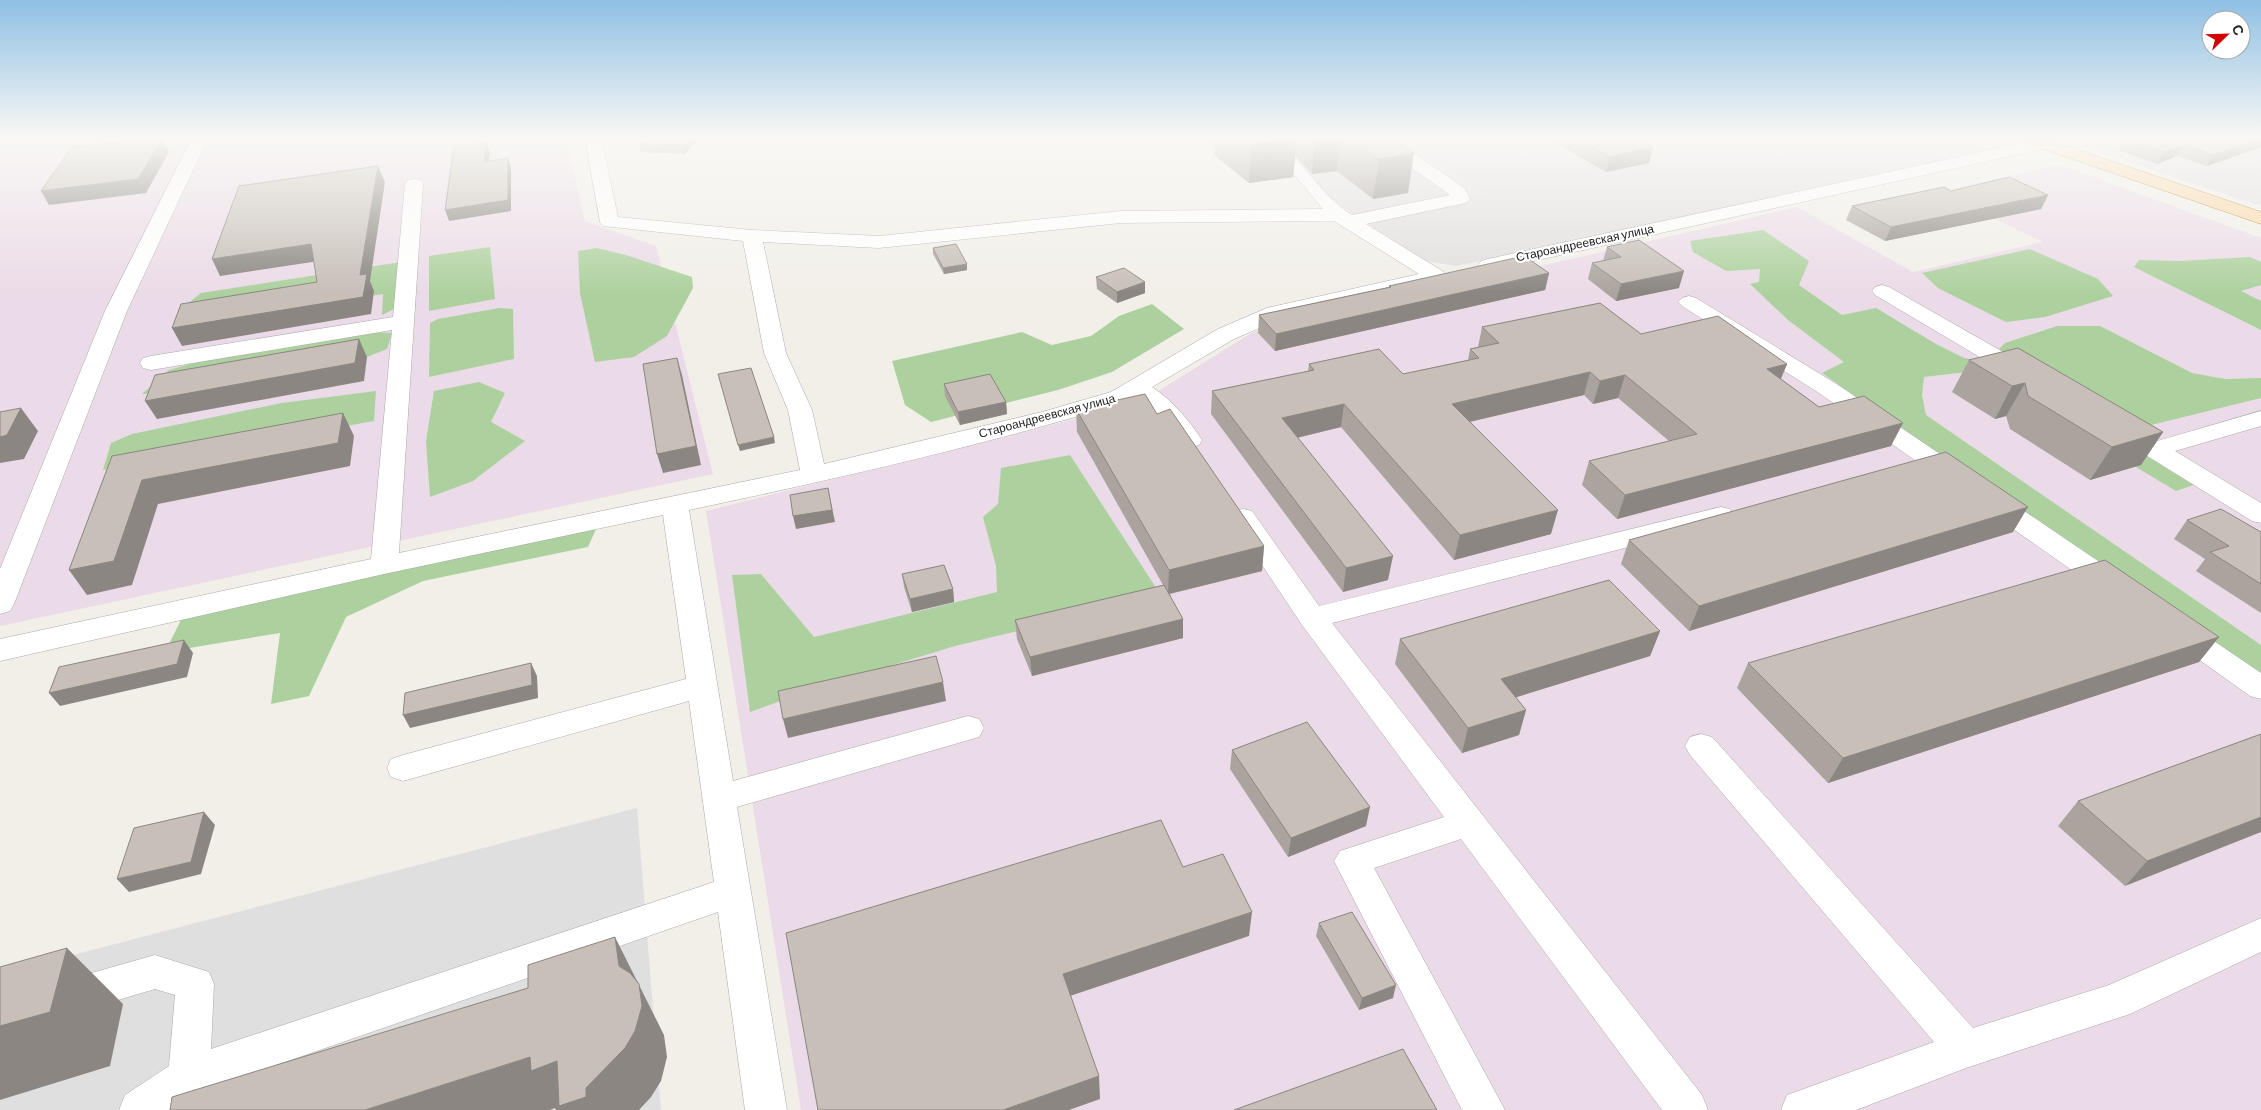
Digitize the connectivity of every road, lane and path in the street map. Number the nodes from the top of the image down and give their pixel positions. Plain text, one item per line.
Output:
1 (175, 190) edge
2 (413, 190) edge
3 (603, 190) edge
4 (1315, 190) edge
5 (1455, 190) edge
6 (1817, 190) edge
7 (2180, 190) edge
8 (1343, 218) junction
9 (2261, 218) edge
10 (752, 236) junction
11 (1453, 272) junction
12 (1882, 291) dead end
13 (1690, 302) dead end
14 (402, 322) junction
15 (151, 363) dead end
16 (2044, 385) edge
17 (1135, 388) junction
18 (2261, 418) edge
19 (2104, 419) edge
20 (2155, 449) junction
21 (1936, 462) junction
22 (1207, 465) edge
23 (1907, 469) edge
24 (813, 474) junction
25 (1229, 497) edge
26 (675, 505) junction
27 (1744, 510) edge
28 (2261, 515) edge
29 (384, 565) junction
30 (0, 604) edge
31 (1312, 618) junction
32 (0, 650) edge
33 (702, 686) junction
34 (2261, 688) edge
35 (968, 728) dead end
36 (1701, 746) dead end
37 (403, 768) dead end
38 (720, 798) junction
39 (1468, 823) junction
40 (734, 891) junction
41 (2261, 934) edge
42 (0, 1017) edge
43 (1966, 1049) junction
44 (186, 1093) edge
45 (140, 1110) edge
46 (766, 1110) edge
47 (1484, 1110) edge
48 (1687, 1110) edge
49 (1802, 1110) edge

1 - 30 street
2 - 14 street
3 - 10 street
4 - 8 street
5 - 8 street
6 - 11 street, Староандреевская улица
7 - 9 main road
8 - 10 street
8 - 11 street
10 - 24 street
11 - 17 street, Староандреевская улица
12 - 16 street
13 - 21 street
14 - 15 street
14 - 29 street
17 - 22 street
17 - 24 street, Староандреевская улица
18 - 20 street
19 - 20 street
20 - 28 street
21 - 23 street
21 - 34 street
24 - 26 street, Староандреевская улица
25 - 31 street
26 - 29 street, Староандреевская улица
26 - 33 street
27 - 31 street
29 - 32 street, Староандреевская улица
31 - 39 street
33 - 37 street
33 - 38 street
35 - 38 street
36 - 43 street
38 - 40 street
39 - 47 street
39 - 48 street
40 - 44 street
40 - 46 street
41 - 43 street
42 - 44 street
43 - 49 street
44 - 45 street

